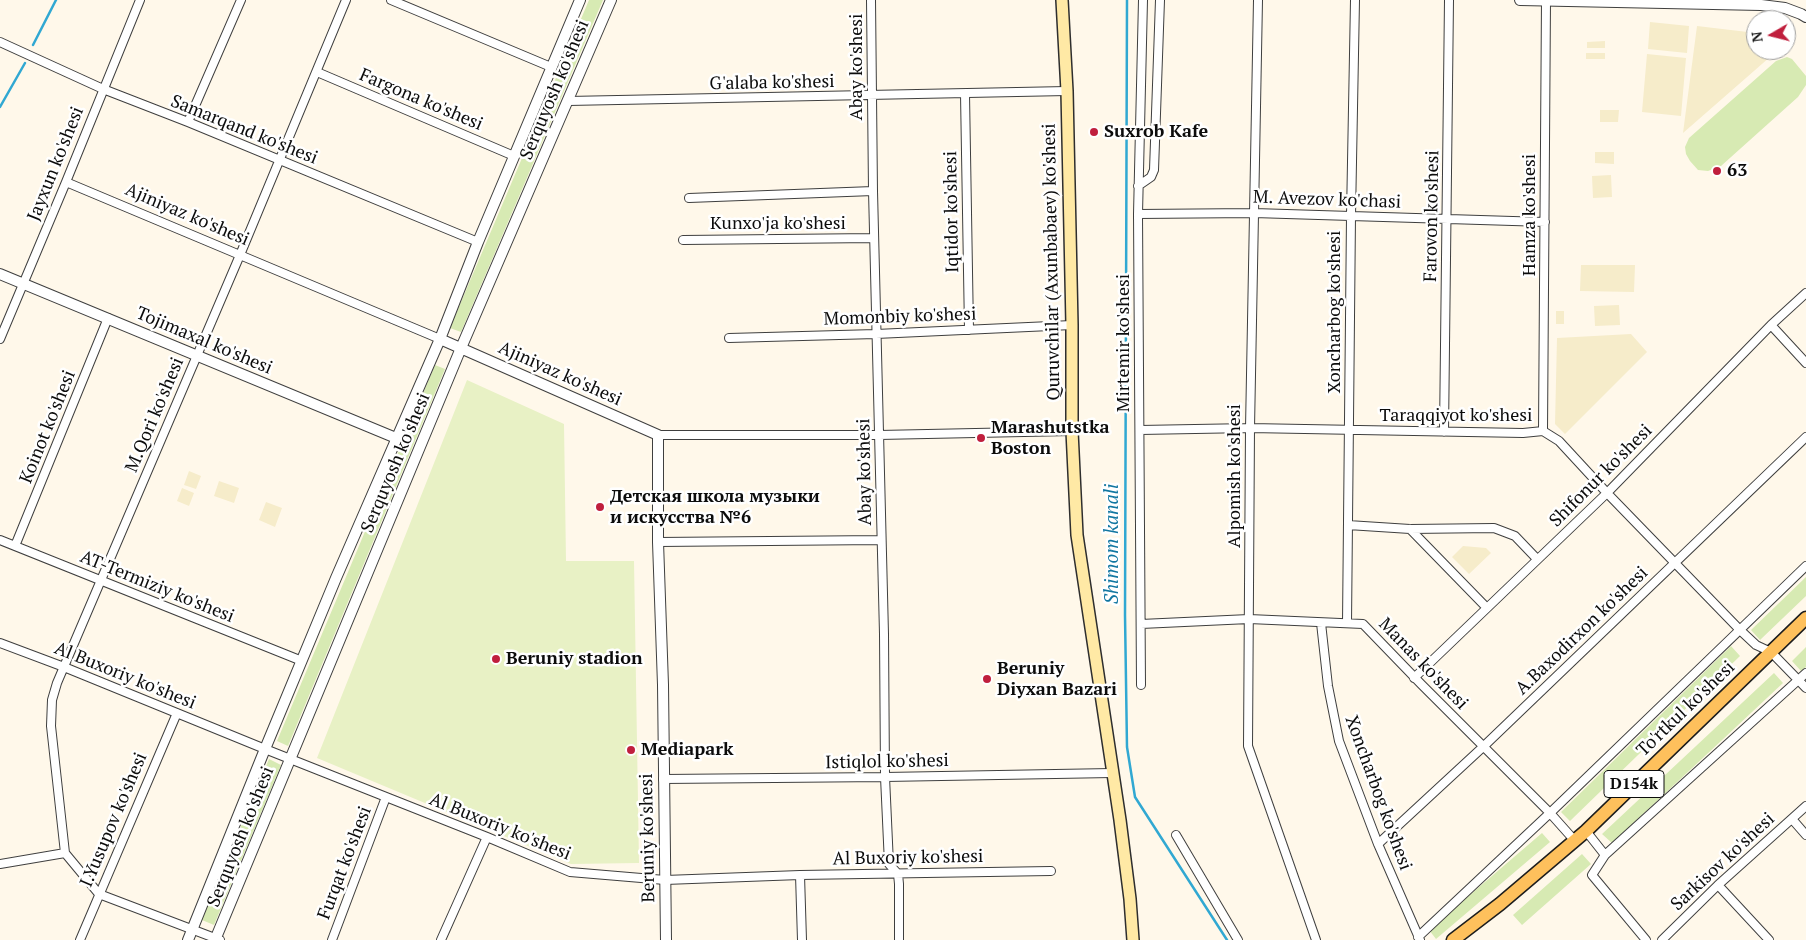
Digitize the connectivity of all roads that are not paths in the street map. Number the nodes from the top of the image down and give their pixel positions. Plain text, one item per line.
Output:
1 (140, 0) edge
2 (241, 0) edge
3 (346, 0) edge
4 (390, 0) edge
5 (580, 0) edge
6 (611, 0) edge
7 (872, 0) edge
8 (1062, 0) edge
9 (1142, 0) edge
10 (1160, 0) edge
11 (1258, 0) edge
12 (1355, 0) edge
13 (1449, 0) edge
14 (1520, 0) edge
15 (1546, 0) edge
16 (1773, 3) edge
17 (1806, 18) edge
18 (0, 42) edge
19 (552, 67) junction
20 (317, 72) junction
21 (103, 89) junction
22 (1067, 91) junction
23 (965, 94) junction
24 (871, 96) junction
25 (568, 101) junction
26 (188, 122) junction
27 (514, 156) junction
28 (279, 160) junction
29 (66, 182) junction
30 (1138, 186) junction
31 (873, 191) junction
32 (689, 198) dead end
33 (1254, 213) junction
34 (1138, 214) junction
35 (1351, 216) junction
36 (1447, 219) junction
37 (1545, 222) junction
38 (874, 238) junction
39 (683, 240) dead end
40 (478, 242) junction
41 (240, 256) junction
42 (0, 274) edge
43 (23, 283) junction
44 (1806, 293) edge
45 (108, 318) junction
46 (1072, 325) junction
47 (1771, 326) junction
48 (968, 330) junction
49 (876, 334) junction
50 (729, 338) dead end
51 (0, 339) edge
52 (440, 339) junction
53 (461, 348) junction
54 (197, 356) junction
55 (1806, 363) edge
56 (1250, 428) junction
57 (1140, 430) junction
58 (1072, 431) junction
59 (1349, 431) junction
60 (1542, 431) junction
61 (1444, 432) junction
62 (658, 435) junction
63 (879, 435) junction
64 (1806, 437) edge
65 (396, 438) junction
66 (1607, 493) junction
67 (1348, 525) junction
68 (1410, 529) junction
69 (0, 540) edge
70 (881, 540) junction
71 (658, 542) junction
72 (15, 546) junction
73 (1537, 559) junction
74 (1674, 563) junction
75 (1806, 566) edge
76 (100, 580) junction
77 (1487, 608) junction
78 (1806, 618) edge
79 (1249, 619) junction
80 (1321, 623) junction
81 (1346, 623) junction
82 (1141, 624) junction
83 (1740, 630) junction
84 (0, 643) edge
85 (1771, 652) junction
86 (302, 661) junction
87 (64, 667) junction
88 (1806, 674) edge
89 (1414, 678) junction
90 (1798, 680) junction
91 (1141, 685) dead end
92 (1806, 688) edge
93 (176, 712) junction
94 (1484, 746) junction
95 (265, 749) junction
96 (290, 759) junction
97 (1112, 773) junction
98 (885, 778) junction
99 (664, 779) junction
100 (386, 797) junction
101 (1806, 806) edge
102 (1550, 813) junction
103 (1792, 820) junction
104 (1586, 831) junction
105 (1176, 835) dead end
106 (1806, 835) edge
107 (487, 837) junction
108 (1574, 841) junction
109 (1378, 844) junction
110 (64, 853) junction
111 (1605, 855) junction
112 (0, 864) edge
113 (1051, 871) dead end
114 (898, 874) junction
115 (800, 875) junction
116 (665, 880) junction
117 (1718, 885) junction
118 (99, 894) junction
119 (192, 930) junction
120 (1419, 938) edge
121 (80, 940) edge
122 (188, 940) edge
123 (217, 940) edge
124 (332, 940) edge
125 (441, 940) edge
126 (666, 940) edge
127 (802, 940) edge
128 (899, 940) edge
129 (1133, 940) edge
130 (1238, 940) edge
131 (1316, 940) edge
132 (1453, 940) edge
133 (1646, 940) edge
134 (1662, 940) edge
135 (1769, 940) edge

1 - 21 street, Jayxun ko'shesi
2 - 26 street
3 - 20 street, M.Qori ko'shesi
4 - 19 street
5 - 19 street, Serquyosh ko'shesi
6 - 25 street, Serquyosh ko'shesi
7 - 24 street, Abay ko'shesi
8 - 22 main road, Quruvchilar (Axunbabaev) ko'shesi
9 - 30 street, Mirtemir ko'shesi
10 - 30 street
11 - 33 street, Alpomish ko'shesi
12 - 35 street, Xoncharbog ko'shesi
13 - 36 street, Farovon ko'shesi
14 - 15 street
15 - 16 street
15 - 37 street, Hamza ko'shesi
16 - 17 street
18 - 21 street, Samarqand ko'shesi
19 - 27 street, Serquyosh ko'shesi
20 - 27 street, Fargona ko'shesi
20 - 28 street, M.Qori ko'shesi
21 - 26 street, Samarqand ko'shesi
21 - 29 street, Jayxun ko'shesi
22 - 23 street, G'alaba ko'shesi
22 - 46 main road, Quruvchilar (Axunbabaev) ko'shesi
23 - 24 street, G'alaba ko'shesi
23 - 48 street, Iqtidor ko'shesi
24 - 25 street, G'alaba ko'shesi
24 - 31 street, Abay ko'shesi
25 - 53 street, Serquyosh ko'shesi
26 - 28 street, Samarqand ko'shesi
27 - 40 street, Serquyosh ko'shesi
28 - 40 street, Samarqand ko'shesi
28 - 41 street, M.Qori ko'shesi
29 - 41 street, Ajiniyaz ko'shesi
29 - 43 street, Jayxun ko'shesi
30 - 34 street, Mirtemir ko'shesi
31 - 32 street, Kunxo'ja ko'shesi
31 - 38 street, Abay ko'shesi
33 - 34 street, M. Avezov ko'chasi
33 - 35 street, M. Avezov ko'chasi
33 - 56 street, Alpomish ko'shesi
34 - 57 street, Mirtemir ko'shesi
35 - 36 street, M. Avezov ko'chasi
35 - 59 street, Xoncharbog ko'shesi
36 - 37 street, M. Avezov ko'chasi
36 - 61 street, Farovon ko'shesi
37 - 60 street, Hamza ko'shesi
38 - 39 street, Kunxo'ja ko'shesi
38 - 49 street, Abay ko'shesi
40 - 52 street, Serquyosh ko'shesi
41 - 52 street, Ajiniyaz ko'shesi
41 - 54 street, M.Qori ko'shesi
42 - 43 street, Tojimaxal ko'shesi
43 - 45 street, Tojimaxal ko'shesi
43 - 51 street, Jayxun ko'shesi
44 - 47 street, Shifonur ko'shesi
45 - 54 street, Tojimaxal ko'shesi
45 - 72 street, Koinot ko'shesi
46 - 48 street, Momonbiy ko'shesi
46 - 58 main road, Quruvchilar (Axunbabaev) ko'shesi
47 - 55 street
47 - 66 street, Shifonur ko'shesi
48 - 49 street, Momonbiy ko'shesi
49 - 50 street, Momonbiy ko'shesi
49 - 63 street, Abay ko'shesi
52 - 53 street, Ajiniyaz ko'shesi
52 - 65 street, Serquyosh ko'shesi
53 - 62 street, Ajiniyaz ko'shesi
53 - 96 street, Serquyosh ko'shesi
54 - 65 street, Tojimaxal ko'shesi
54 - 76 street, M.Qori ko'shesi
56 - 57 street, Taraqqiyot ko'shesi
56 - 59 street, Taraqqiyot ko'shesi
56 - 79 street, Alpomish ko'shesi
57 - 82 street, Mirtemir ko'shesi
58 - 63 street, Ajiniyaz ko'shesi
58 - 97 main road, Quruvchilar (Axunbabaev) ko'shesi
59 - 61 street, Taraqqiyot ko'shesi
59 - 67 street, Xoncharbog ko'shesi
60 - 61 street, Taraqqiyot ko'shesi
60 - 66 street, Taraqqiyot ko'shesi
62 - 63 street, Ajiniyaz ko'shesi
62 - 71 street, Beruniy ko'shesi
63 - 70 street, Abay ko'shesi
64 - 74 street, A.Baxodirxon ko'shesi
65 - 86 street, Serquyosh ko'shesi
66 - 73 street, Shifonur ko'shesi
66 - 74 street, Taraqqiyot ko'shesi
67 - 68 street
67 - 81 street, Xoncharbog ko'shesi
68 - 73 street
68 - 77 street
69 - 72 street, AT-Termiziy ko'shesi
70 - 71 street
70 - 98 street, Abay ko'shesi
71 - 99 street, Beruniy ko'shesi
72 - 76 street, AT-Termiziy ko'shesi
73 - 77 street, Shifonur ko'shesi
74 - 83 street, Taraqqiyot ko'shesi
74 - 94 street, A.Baxodirxon ko'shesi
75 - 83 street
76 - 86 street, AT-Termiziy ko'shesi
76 - 87 street, M.Qori ko'shesi
77 - 89 street, Shifonur ko'shesi
78 - 85 main road, To'rtkul ko'shesi / D154k
79 - 80 street, Manas ko'shesi
79 - 82 street, Manas ko'shesi
79 - 131 street, Alpomish ko'shesi
80 - 81 street, Manas ko'shesi
80 - 109 street, Xoncharbog ko'shesi
81 - 89 street, Manas ko'shesi
82 - 91 street, Mirtemir ko'shesi
83 - 85 street, Taraqqiyot ko'shesi
83 - 102 street
84 - 87 street, Al Buxoriy ko'shesi
85 - 90 street, Taraqqiyot ko'shesi
85 - 104 main road, To'rtkul ko'shesi / D154k
86 - 95 street, Serquyosh ko'shesi
87 - 93 street, Al Buxoriy ko'shesi
87 - 110 street, M.Qori ko'shesi
88 - 90 street
89 - 94 street, Manas ko'shesi
90 - 92 street, Taraqqiyot ko'shesi
90 - 111 street
93 - 95 street, Al Buxoriy ko'shesi
93 - 118 street, I.Yusupov ko'shesi
94 - 102 street, Manas ko'shesi
94 - 109 street, A.Baxodirxon ko'shesi
95 - 96 street, Al Buxoriy ko'shesi
95 - 119 street, Serquyosh ko'shesi
96 - 100 street, Al Buxoriy ko'shesi
96 - 123 street, Serquyosh ko'shesi
97 - 98 street, Istiqlol ko'shesi
97 - 129 main road, Quruvchilar (Axunbabaev) ko'shesi
98 - 99 street, Istiqlol ko'shesi
98 - 114 street, Abay ko'shesi
99 - 116 street, Beruniy ko'shesi
100 - 107 street, Al Buxoriy ko'shesi
100 - 124 street, Furqat ko'shesi
101 - 103 street, Sarkisov ko'shesi
102 - 108 street, Manas ko'shesi
102 - 120 street
103 - 106 street
103 - 117 street, Sarkisov ko'shesi
104 - 108 main road, To'rtkul ko'shesi / D154k
104 - 111 street
105 - 130 street
107 - 116 street, Al Buxoriy ko'shesi
107 - 125 street
108 - 132 main road, To'rtkul ko'shesi / D154k
109 - 120 street, Xoncharbog ko'shesi
110 - 112 street
110 - 118 street
111 - 133 street
113 - 114 street, Al Buxoriy ko'shesi
114 - 115 street, Al Buxoriy ko'shesi
114 - 128 street, Abay ko'shesi
115 - 116 street, Al Buxoriy ko'shesi
115 - 127 street
116 - 126 street, Beruniy ko'shesi
117 - 134 street, Sarkisov ko'shesi
117 - 135 street
118 - 119 street
118 - 121 street, I.Yusupov ko'shesi
119 - 122 street, Serquyosh ko'shesi
119 - 123 street

